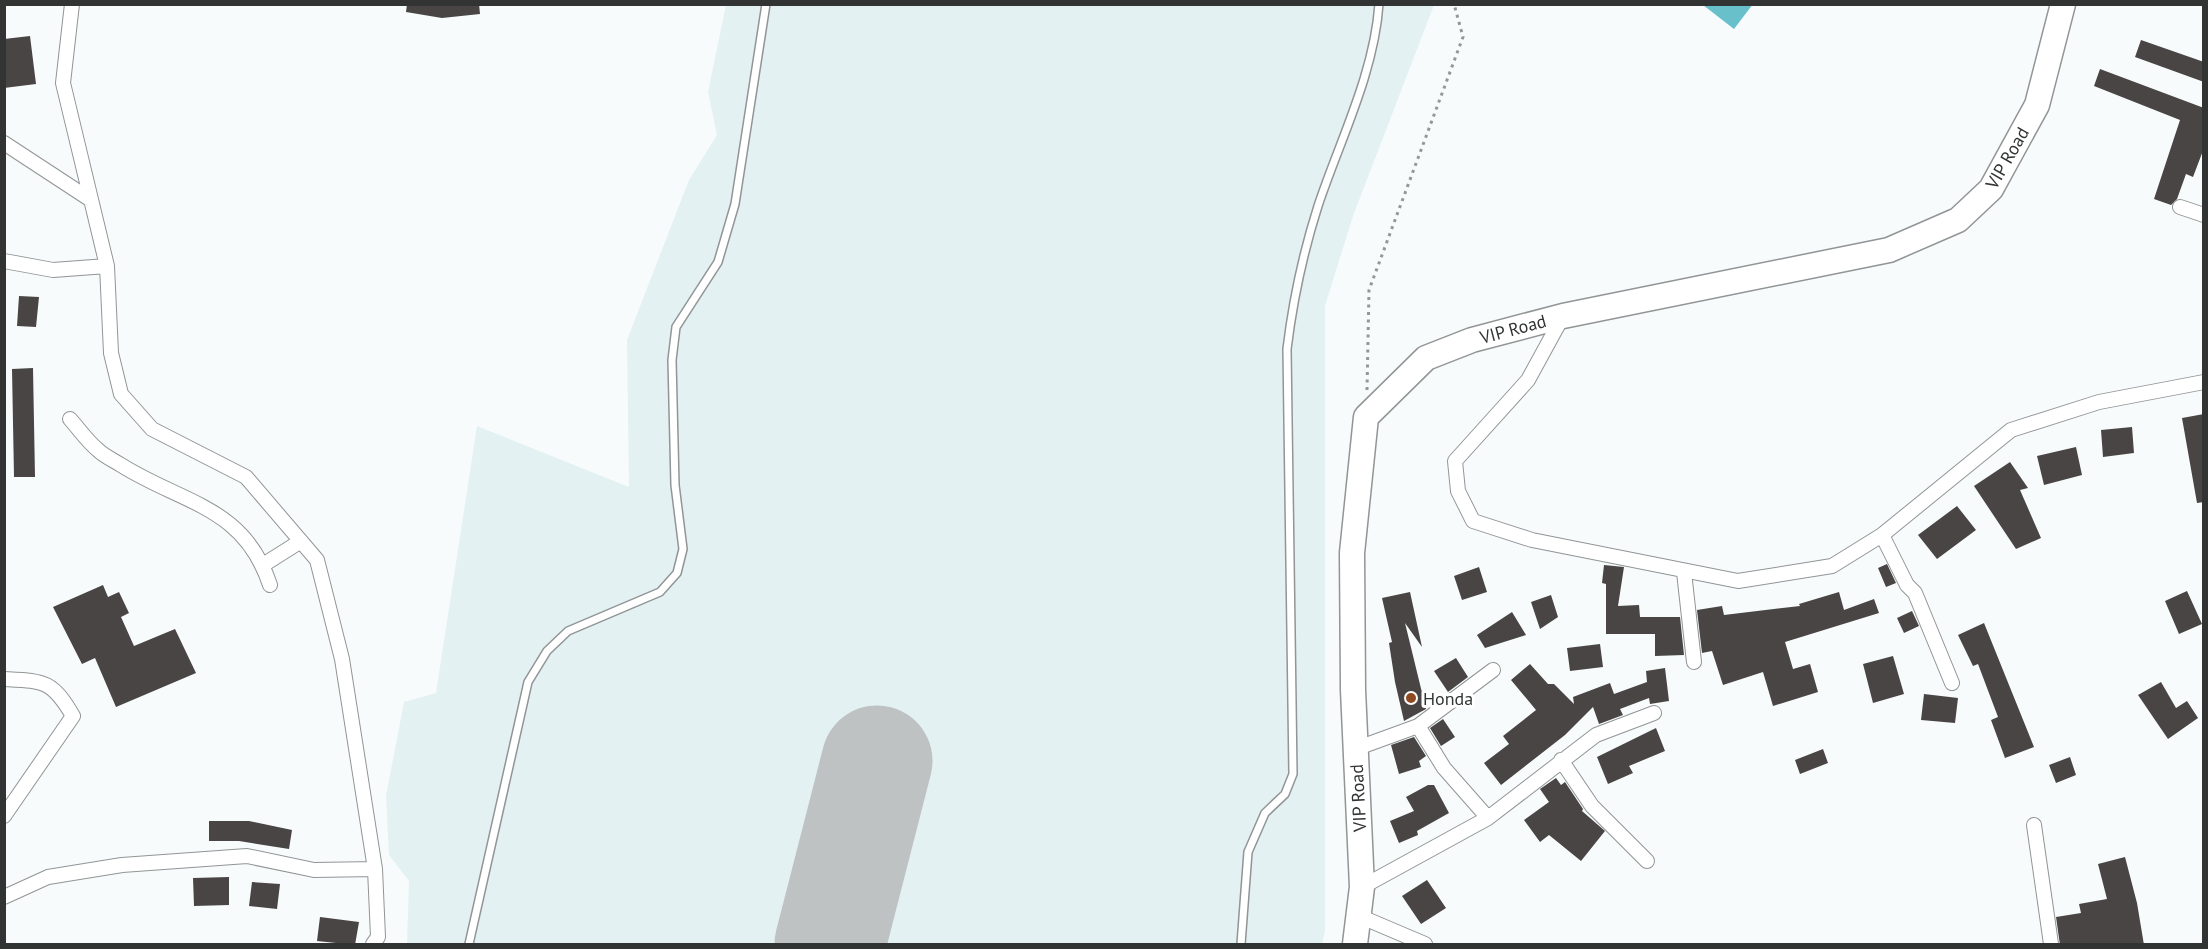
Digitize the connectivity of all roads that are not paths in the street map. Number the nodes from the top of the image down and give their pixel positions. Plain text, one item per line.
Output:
1 (72, 4) edge
2 (766, 4) edge
3 (1379, 4) edge
4 (2063, 4) edge
5 (4, 143) edge
6 (91, 200) junction
7 (2180, 207) dead end
8 (2204, 215) edge
9 (4, 261) edge
10 (107, 266) junction
11 (1563, 316) junction
12 (2204, 382) edge
13 (70, 419) dead end
14 (1882, 535) junction
15 (301, 541) junction
16 (263, 565) junction
17 (1684, 572) junction
18 (270, 585) dead end
19 (1694, 662) dead end
20 (1493, 670) dead end
21 (4, 679) edge
22 (1952, 683) dead end
23 (1654, 713) dead end
24 (1418, 726) junction
25 (1355, 749) junction
26 (1561, 760) junction
27 (4, 816) edge
28 (1488, 818) junction
29 (2034, 825) dead end
30 (1647, 861) dead end
31 (375, 869) junction
32 (1362, 887) junction
33 (4, 897) edge
34 (1359, 916) junction
35 (374, 945) edge
36 (469, 945) edge
37 (1241, 945) edge
38 (1356, 945) edge
39 (1425, 945) edge
40 (2051, 945) edge

1 - 6 street
2 - 36 lane
3 - 37 lane
4 - 11 highway, VIP Road
5 - 6 street
6 - 10 street
7 - 8 street
9 - 10 street
10 - 15 street
11 - 17 street
11 - 25 highway, VIP Road
12 - 14 street
13 - 16 street
14 - 17 street
14 - 22 street
15 - 16 street
15 - 31 street
16 - 18 street
17 - 19 street
20 - 24 street
21 - 27 street
23 - 26 street
24 - 25 street
24 - 28 street
25 - 32 highway, VIP Road
26 - 28 street
26 - 30 street
28 - 32 street
29 - 40 street
31 - 33 street
31 - 35 street
32 - 34 highway, VIP Road
34 - 38 highway, VIP Road
34 - 39 street

